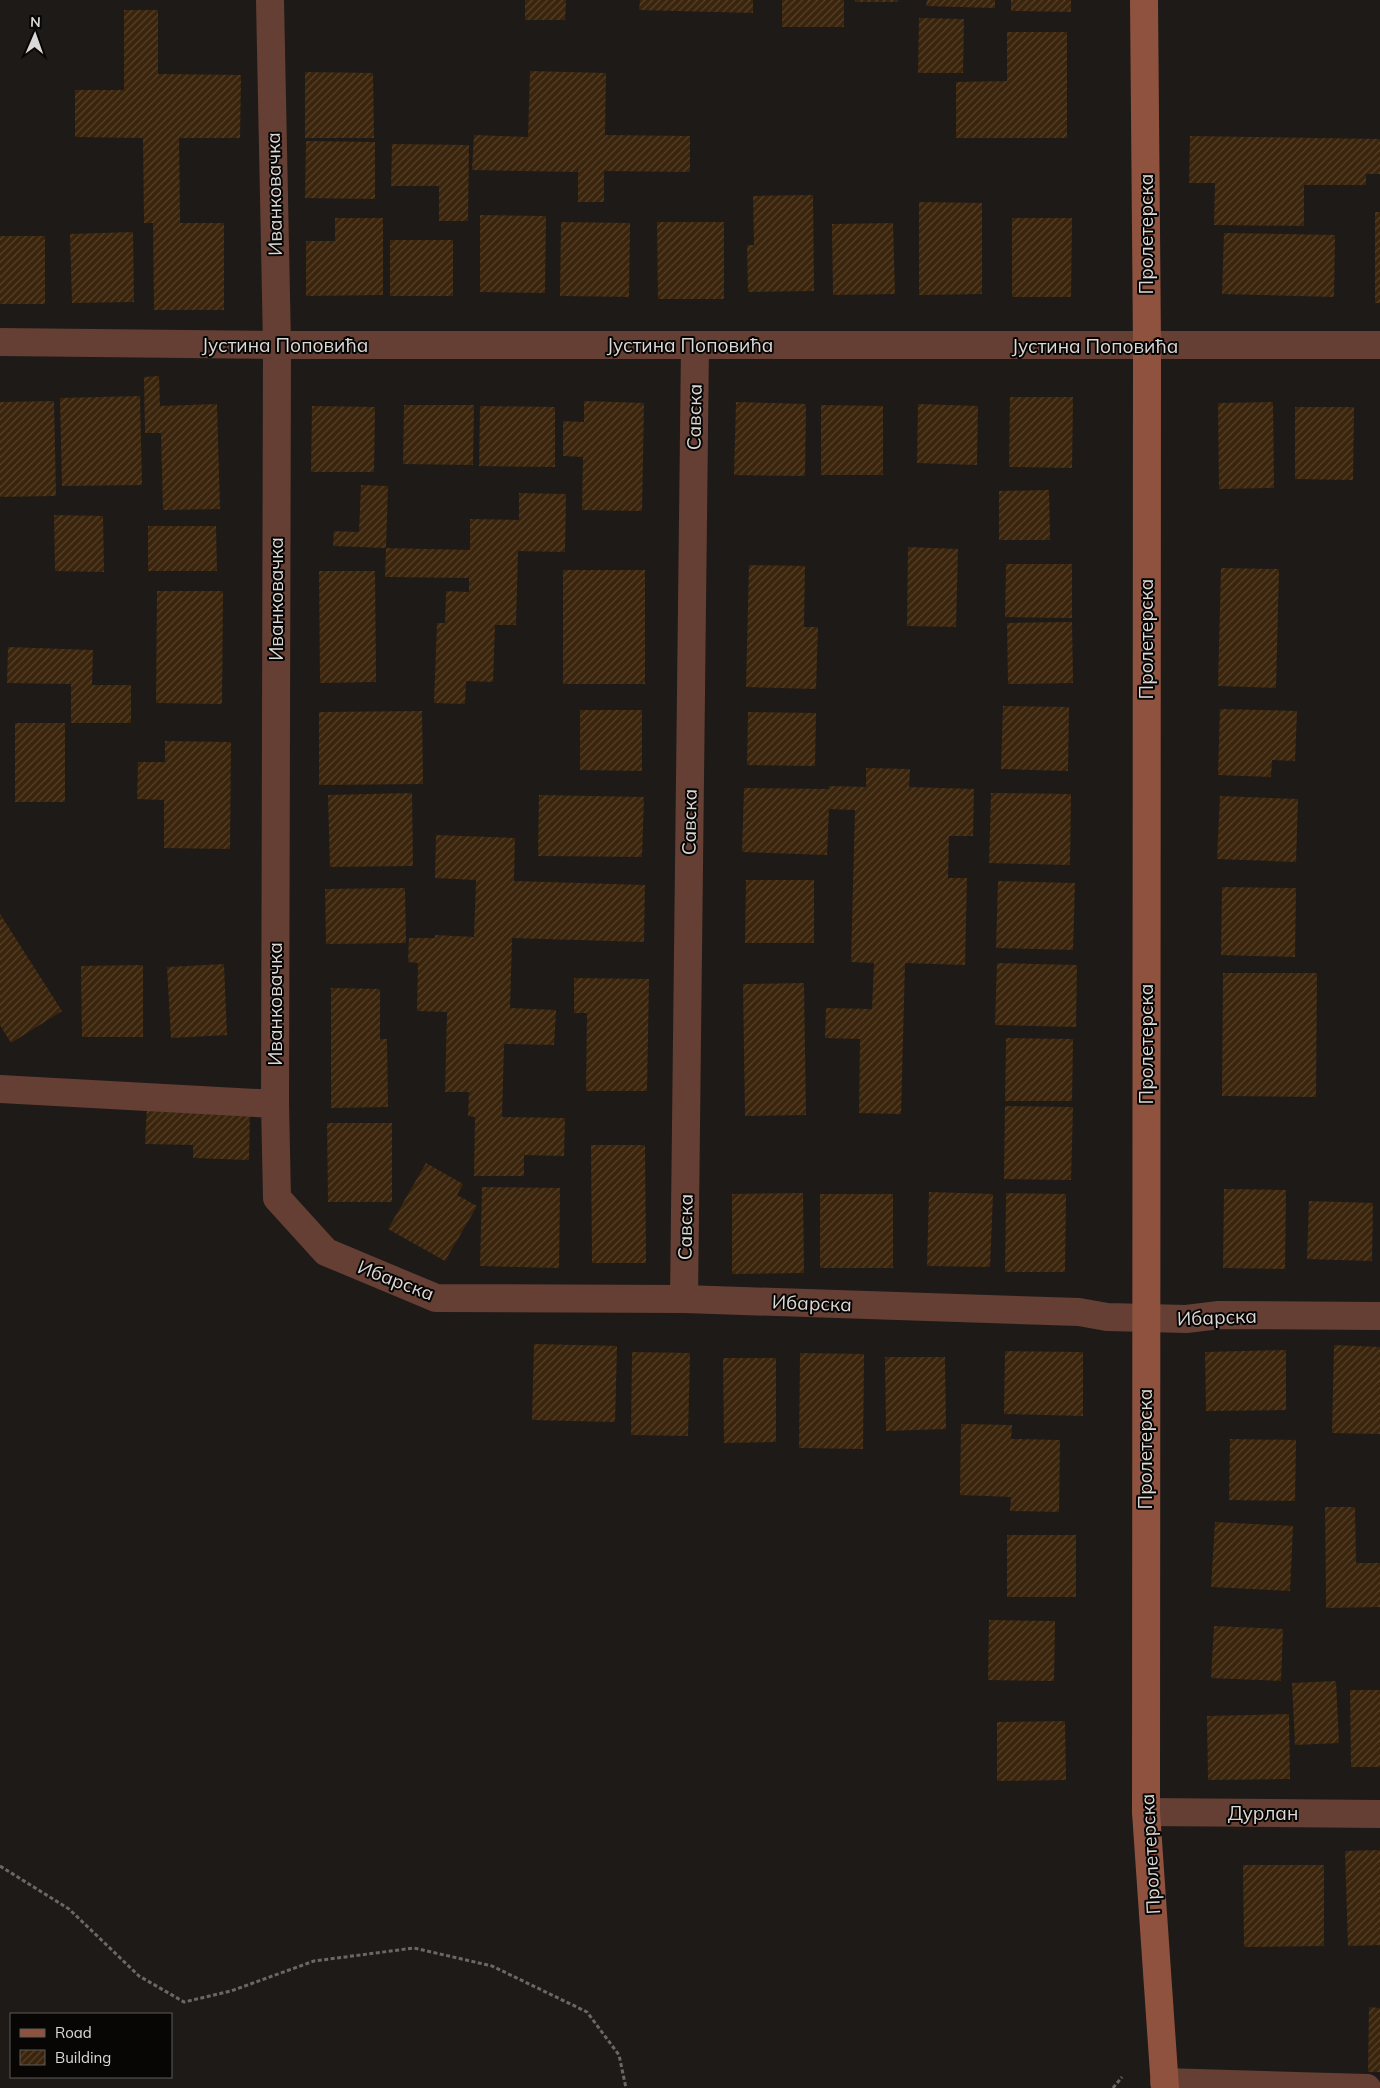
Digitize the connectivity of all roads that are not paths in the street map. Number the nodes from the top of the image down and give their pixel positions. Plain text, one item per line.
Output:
1 (270, 0) edge
2 (1144, 0) edge
3 (0, 342) edge
4 (277, 345) junction
5 (695, 345) junction
6 (1380, 345) edge
7 (1146, 346) junction
8 (0, 1089) edge
9 (275, 1104) junction
10 (277, 1198) joint
11 (684, 1299) junction
12 (1380, 1316) edge
13 (1145, 1317) junction
14 (1146, 1812) junction
15 (1380, 1814) edge
16 (1164, 2085) edge
17 (1367, 2088) edge

1 - 4 street, Иванковачка
2 - 7 street, Пролетерска
3 - 4 street, Јустина Поповића
4 - 5 street, Јустина Поповића
4 - 9 street, Иванковачка
5 - 7 street, Јустина Поповића
5 - 11 street, Савска
6 - 7 street, Јустина Поповића
7 - 13 street, Пролетерска
8 - 9 street
9 - 10 street, Иванковачка
10 - 11 street, Ибарска
11 - 13 street, Ибарска
12 - 13 street, Ибарска
13 - 14 street, Пролетерска
14 - 15 street, Дурлан
14 - 16 street, Пролетерска
16 - 17 street

